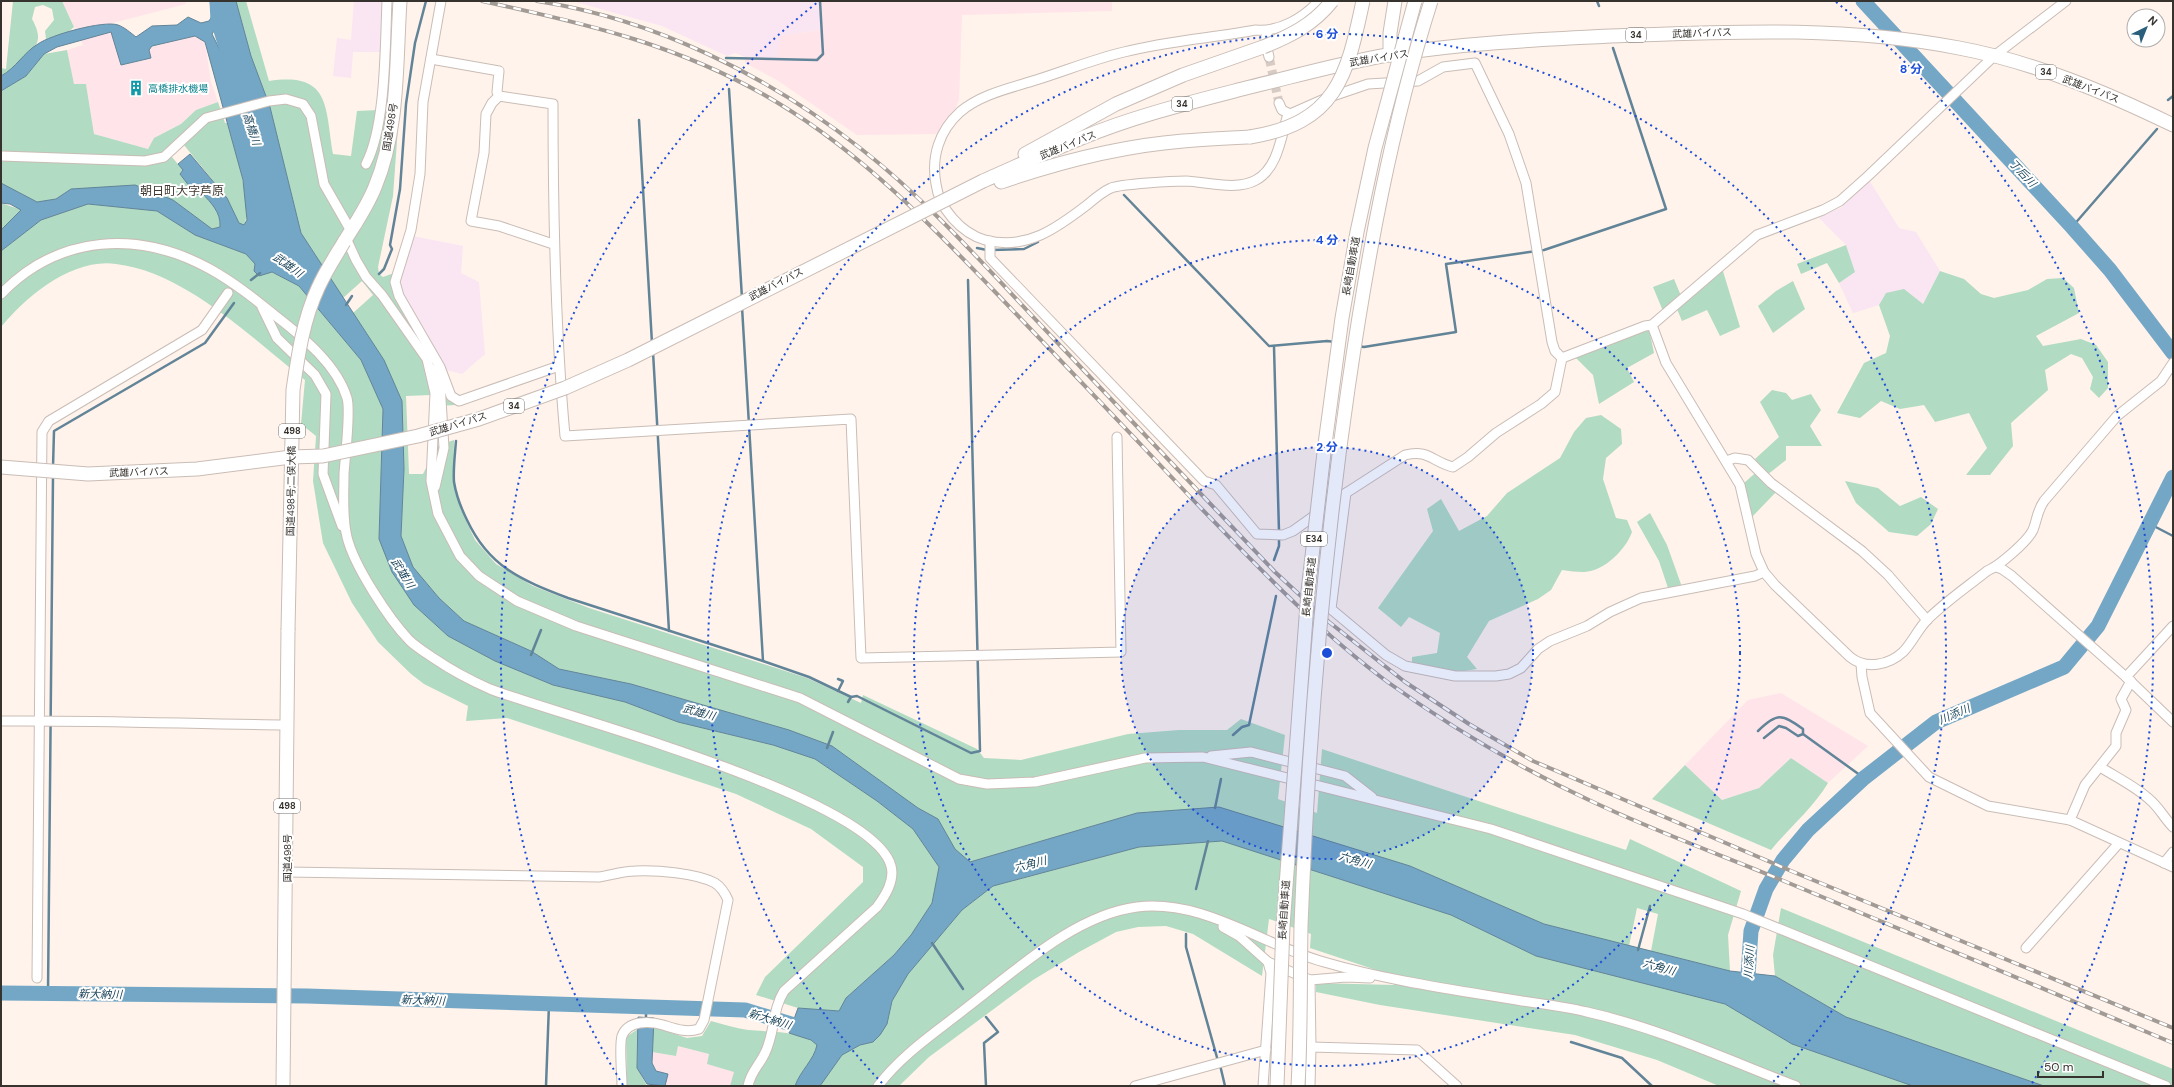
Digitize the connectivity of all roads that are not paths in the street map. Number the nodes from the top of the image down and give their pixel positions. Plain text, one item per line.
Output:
1 (387, 1) edge
2 (400, 1) edge
3 (440, 1) edge
4 (1319, 1) edge
5 (1332, 1) edge
6 (1363, 1) edge
7 (1395, 1) edge
8 (1415, 1) edge
9 (1431, 1) edge
10 (2066, 1) edge
11 (1268, 31) junction
12 (392, 34) junction
13 (1266, 52) junction
14 (1390, 55) junction
15 (1994, 56) junction
16 (431, 59) junction
17 (499, 96) junction
18 (1279, 103) tunnel mouth
19 (1288, 114) junction
20 (2173, 125) edge
21 (1, 156) edge
22 (366, 164) dead end
23 (987, 183) junction
24 (347, 237) junction
25 (990, 241) junction
26 (553, 244) junction
27 (228, 293) dead end
28 (1, 294) edge
29 (260, 304) junction
30 (1652, 325) junction
31 (1562, 358) junction
32 (427, 359) junction
33 (2171, 365) edge
34 (559, 366) junction
35 (444, 383) junction
36 (1117, 437) dead end
37 (291, 457) junction
38 (1726, 461) junction
39 (1, 467) edge
40 (434, 493) junction
41 (1346, 493) junction
42 (347, 539) junction
43 (1996, 567) junction
44 (1764, 572) junction
45 (1927, 620) junction
46 (2173, 626) edge
47 (288, 630) joint
48 (1861, 664) junction
49 (2128, 679) junction
50 (1, 721) edge
51 (43, 722) junction
52 (2173, 722) edge
53 (287, 725) junction
54 (1203, 757) junction
55 (2100, 766) junction
56 (1376, 800) junction
57 (2070, 820) junction
58 (2173, 827) edge
59 (2119, 843) junction
60 (2173, 852) edge
61 (2164, 863) junction
62 (2173, 867) edge
63 (287, 872) junction
64 (1198, 912) junction
65 (2026, 948) dead end
66 (1268, 962) junction
67 (37, 978) dead end
68 (1390, 979) junction
69 (1310, 980) junction
70 (1311, 1046) junction
71 (1266, 1050) junction
72 (283, 1086) edge
73 (622, 1086) edge
74 (748, 1086) edge
75 (878, 1086) edge
76 (1135, 1086) edge
77 (1263, 1086) edge
78 (1277, 1086) edge
79 (1298, 1086) edge
80 (1310, 1086) edge
81 (1456, 1086) edge
82 (1796, 1086) edge
83 (2166, 1086) edge

1 - 12 street
2 - 12 highway, 国道498号 / 498
3 - 16 street
4 - 11 street
5 - 13 highway, bridge
6 - 23 highway, bridge
7 - 14 highway
8 - 78 highway, 長崎自動車道 / E34, bridge
9 - 79 highway, 長崎自動車道 / E34, bridge
10 - 15 street
11 - 13 street
11 - 25 street
12 - 22 street
12 - 24 highway, 国道498号 / 498
13 - 23 highway
14 - 15 highway, 武雄バイパス / 34
14 - 23 highway, 武雄バイパス / 34
15 - 20 highway, 武雄バイパス / 34
15 - 30 street
16 - 17 street
16 - 35 street
17 - 26 street
17 - 26 street
18 - 19 street
19 - 25 street
19 - 31 street
21 - 24 street
23 - 37 highway, 武雄バイパス / 34, bridge
24 - 32 street
24 - 37 highway, 国道498号;二俣大橋 / 498, bridge
25 - 41 street
26 - 34 street
27 - 51 street
28 - 29 street
29 - 42 street
29 - 42 street
30 - 31 street
30 - 38 street
31 - 41 street
32 - 35 street
32 - 40 street
33 - 43 street
34 - 35 street
34 - 36 street
35 - 40 street
37 - 39 highway, 武雄バイパス / 34, bridge
37 - 47 highway, 国道498号;二俣大橋 / 498, bridge
38 - 44 street
38 - 45 street
40 - 54 street
41 - 44 street
42 - 74 street
43 - 45 street
43 - 49 street
44 - 48 street
45 - 48 street
46 - 49 street
47 - 53 highway, 国道498号 / 498
48 - 57 street
49 - 52 street
49 - 55 street
50 - 51 street
51 - 53 street
51 - 67 street
53 - 63 highway, 国道498号 / 498
54 - 56 street
54 - 56 street
55 - 57 street
55 - 58 street
56 - 83 street
57 - 59 street
59 - 61 street
59 - 65 street
60 - 61 street
61 - 62 street
63 - 72 highway, 国道498号 / 498
63 - 73 street
64 - 66 street
64 - 68 street
64 - 75 street
66 - 69 street
66 - 71 street
68 - 69 street
68 - 82 street
69 - 70 street
70 - 80 street
70 - 81 street
71 - 76 street
71 - 77 street

